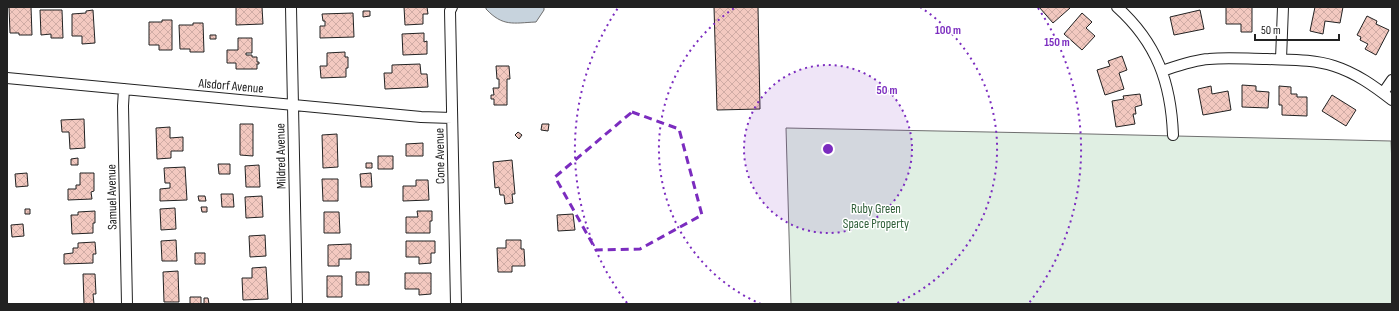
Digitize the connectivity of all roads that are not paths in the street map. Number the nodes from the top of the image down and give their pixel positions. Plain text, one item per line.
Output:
1 (291, 7) edge
2 (452, 7) edge
3 (1117, 7) edge
4 (1283, 7) edge
5 (1281, 59) junction
6 (1162, 71) junction
7 (7, 78) edge
8 (1392, 80) edge
9 (124, 89) junction
10 (1383, 93) junction
11 (1392, 100) edge
12 (293, 104) junction
13 (452, 118) junction
14 (1173, 135) dead end
15 (127, 304) edge
16 (297, 304) edge
17 (456, 304) edge

1 - 12 street, Mildred Avenue
2 - 13 street, Cone Avenue
3 - 6 street
4 - 5 street
5 - 6 street
5 - 10 street
6 - 14 street
7 - 9 street, Alsdorf Avenue
8 - 10 street
9 - 12 street, Alsdorf Avenue
9 - 15 street, Samuel Avenue
10 - 11 street
12 - 13 street, Alsdorf Avenue
12 - 16 street, Mildred Avenue
13 - 17 street, Cone Avenue

